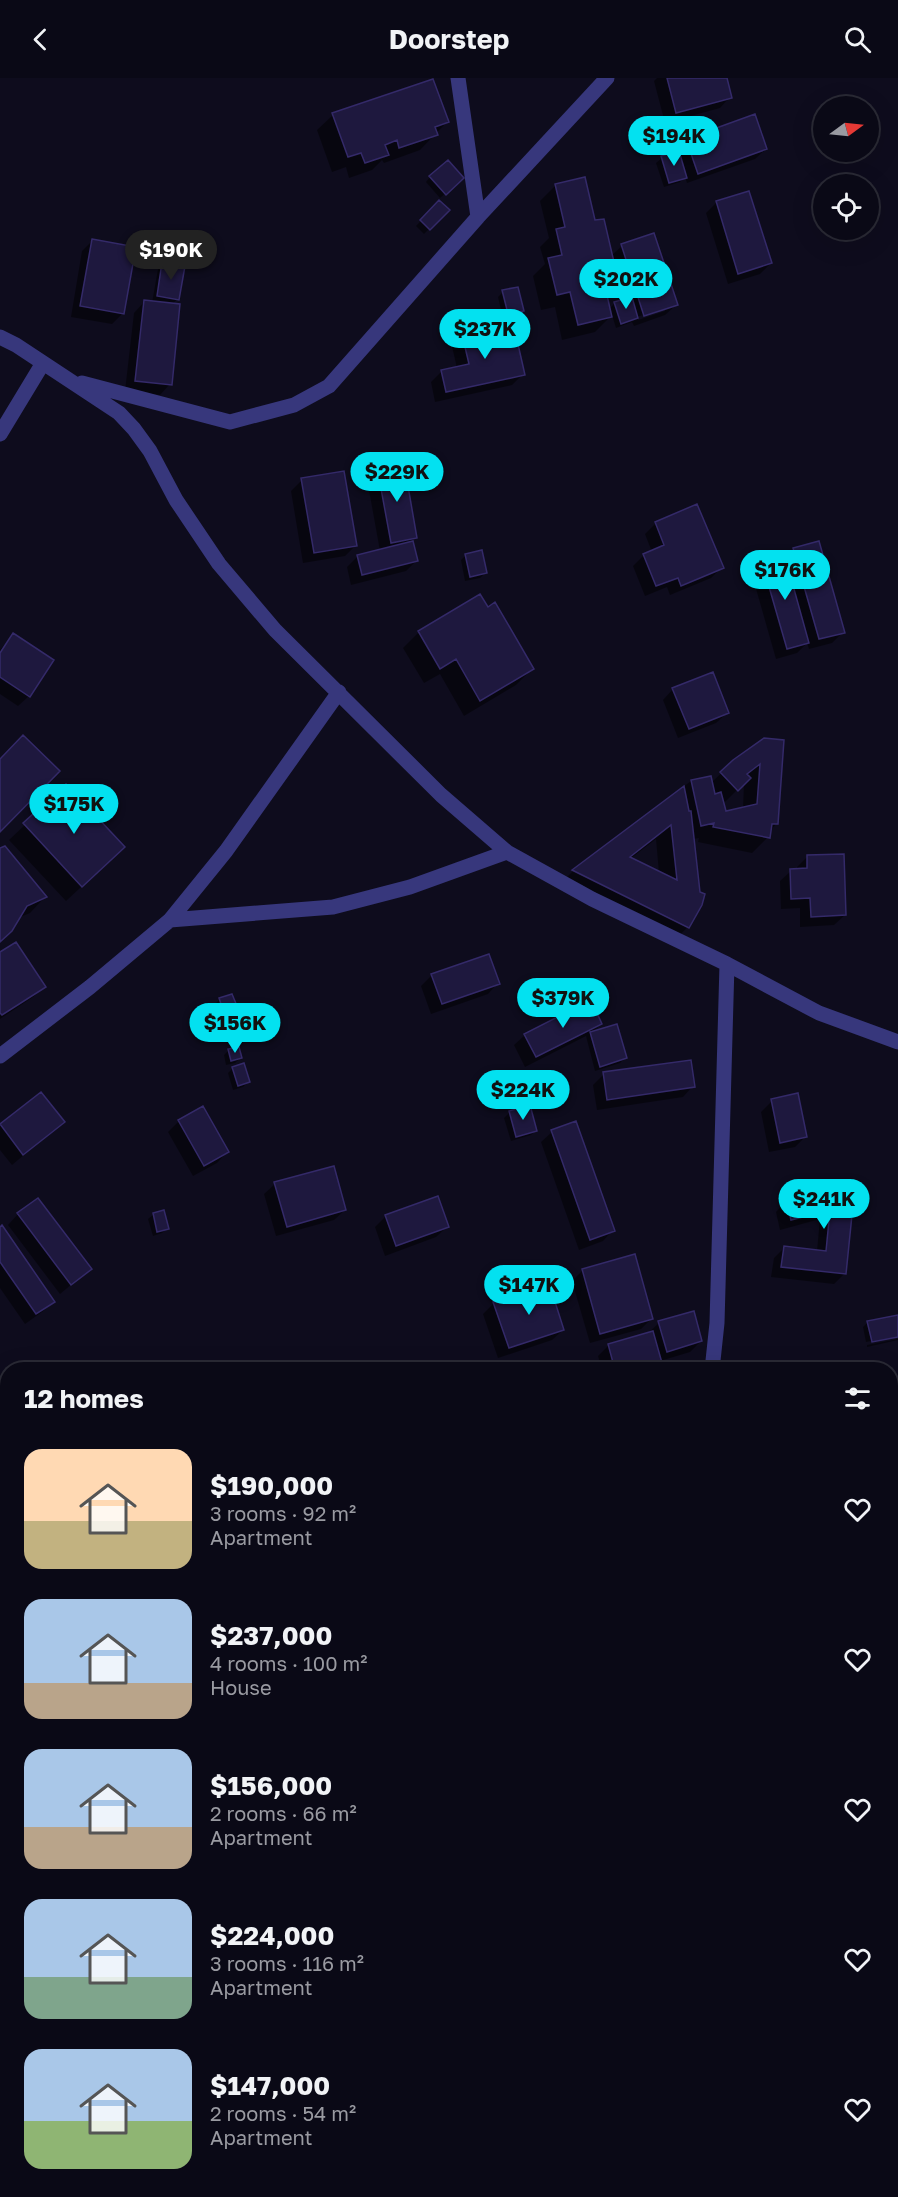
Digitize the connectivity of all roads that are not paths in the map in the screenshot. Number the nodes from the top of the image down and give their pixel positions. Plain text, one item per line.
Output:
1 (458, 78) edge
2 (607, 78) edge
3 (478, 217) junction
4 (0, 338) edge
5 (43, 363) junction
6 (67, 379) junction
7 (0, 434) edge
8 (339, 692) junction
9 (507, 852) junction
10 (170, 920) junction
11 (727, 964) junction
12 (898, 1042) edge
13 (0, 1056) edge
14 (713, 1362) edge

1 - 3 street
2 - 3 street
3 - 6 street
4 - 5 street
5 - 6 street
5 - 7 street
6 - 8 street
8 - 9 street
8 - 10 street
9 - 10 street
9 - 11 street
10 - 13 street
11 - 12 street
11 - 14 street

